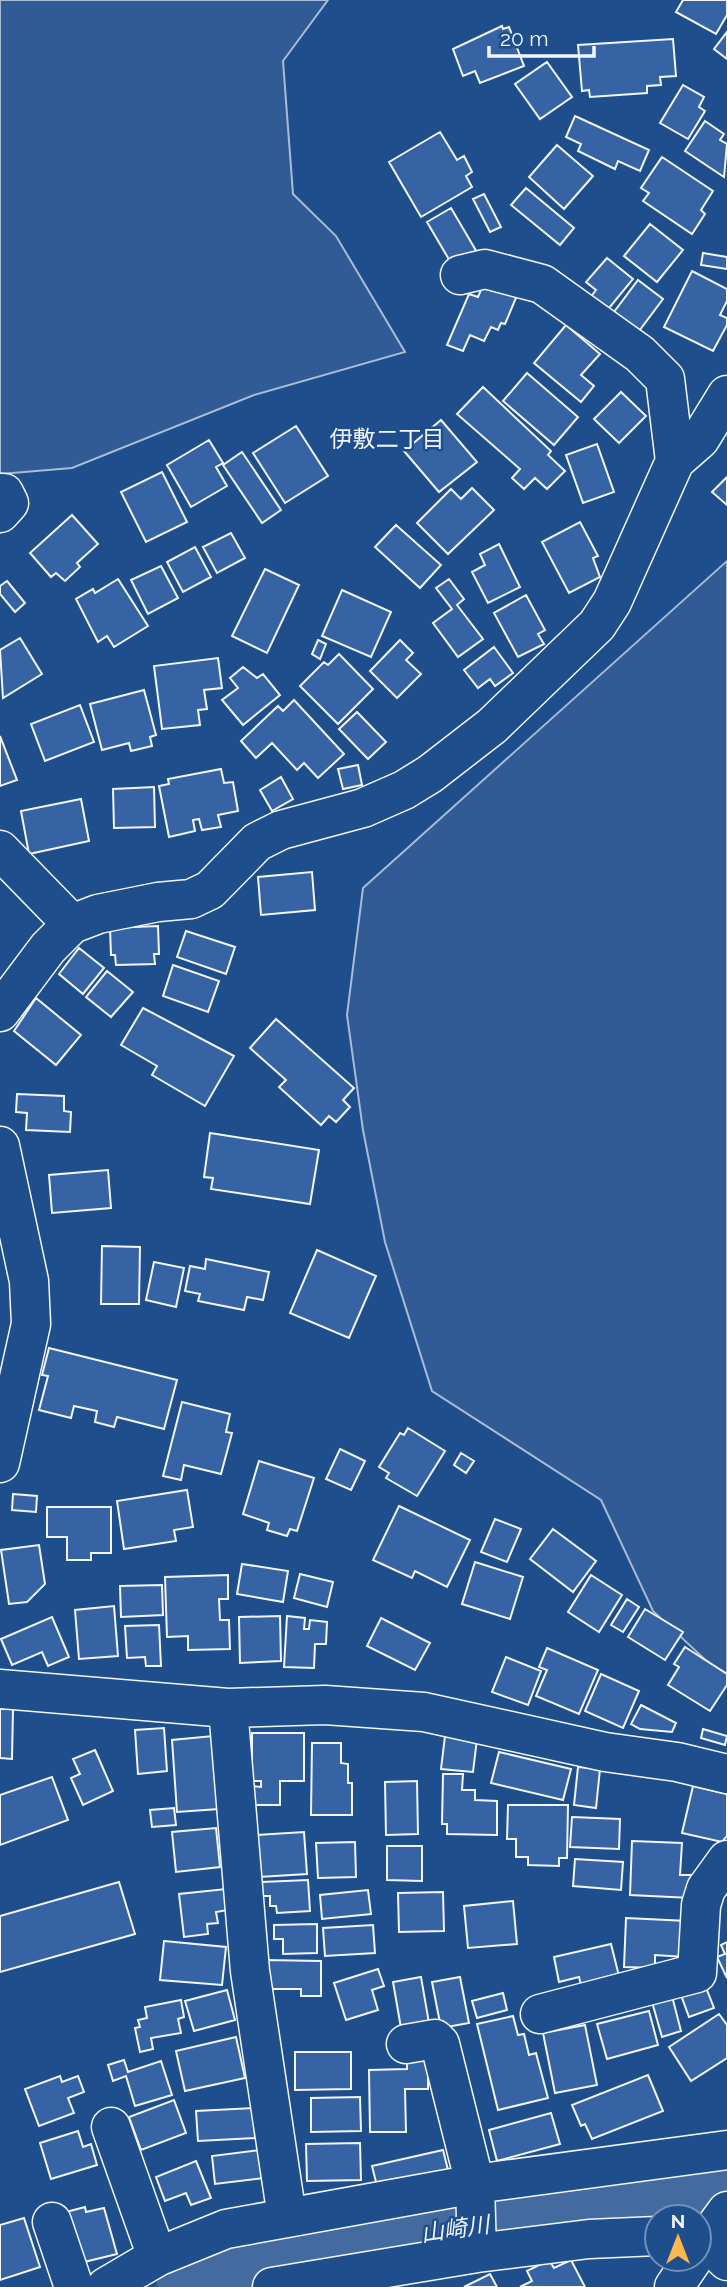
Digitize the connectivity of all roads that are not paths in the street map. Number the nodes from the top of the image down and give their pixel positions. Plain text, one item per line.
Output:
1 (460, 275) dead end
2 (727, 396) edge
3 (675, 461) junction
4 (0, 493) edge
5 (0, 513) edge
6 (0, 850) edge
7 (72, 924) junction
8 (0, 1012) edge
9 (0, 1146) edge
10 (15, 1299) edge
11 (9, 1381) edge
12 (0, 1462) edge
13 (0, 1689) edge
14 (228, 1708) junction
15 (727, 1773) edge
16 (727, 1860) edge
17 (540, 2014) dead end
18 (406, 2044) dead end
19 (111, 2127) dead end
20 (727, 2150) edge
21 (475, 2184) junction
22 (287, 2217) junction
23 (52, 2222) dead end
24 (643, 2237) edge
25 (477, 2253) junction
26 (157, 2257) junction
27 (685, 2273) edge
28 (74, 2287) edge
29 (106, 2287) edge
30 (272, 2287) edge
31 (674, 2287) edge

1 - 3 street
2 - 3 street
3 - 7 street
4 - 5 street
6 - 7 street
7 - 8 street
9 - 10 street
10 - 11 street
11 - 12 street
13 - 14 street
14 - 15 street
14 - 22 street
16 - 17 street
18 - 21 street
19 - 26 street
20 - 21 street
21 - 22 street
21 - 25 street
22 - 26 street
23 - 28 street
24 - 25 street
25 - 30 street
26 - 29 street
27 - 31 street

